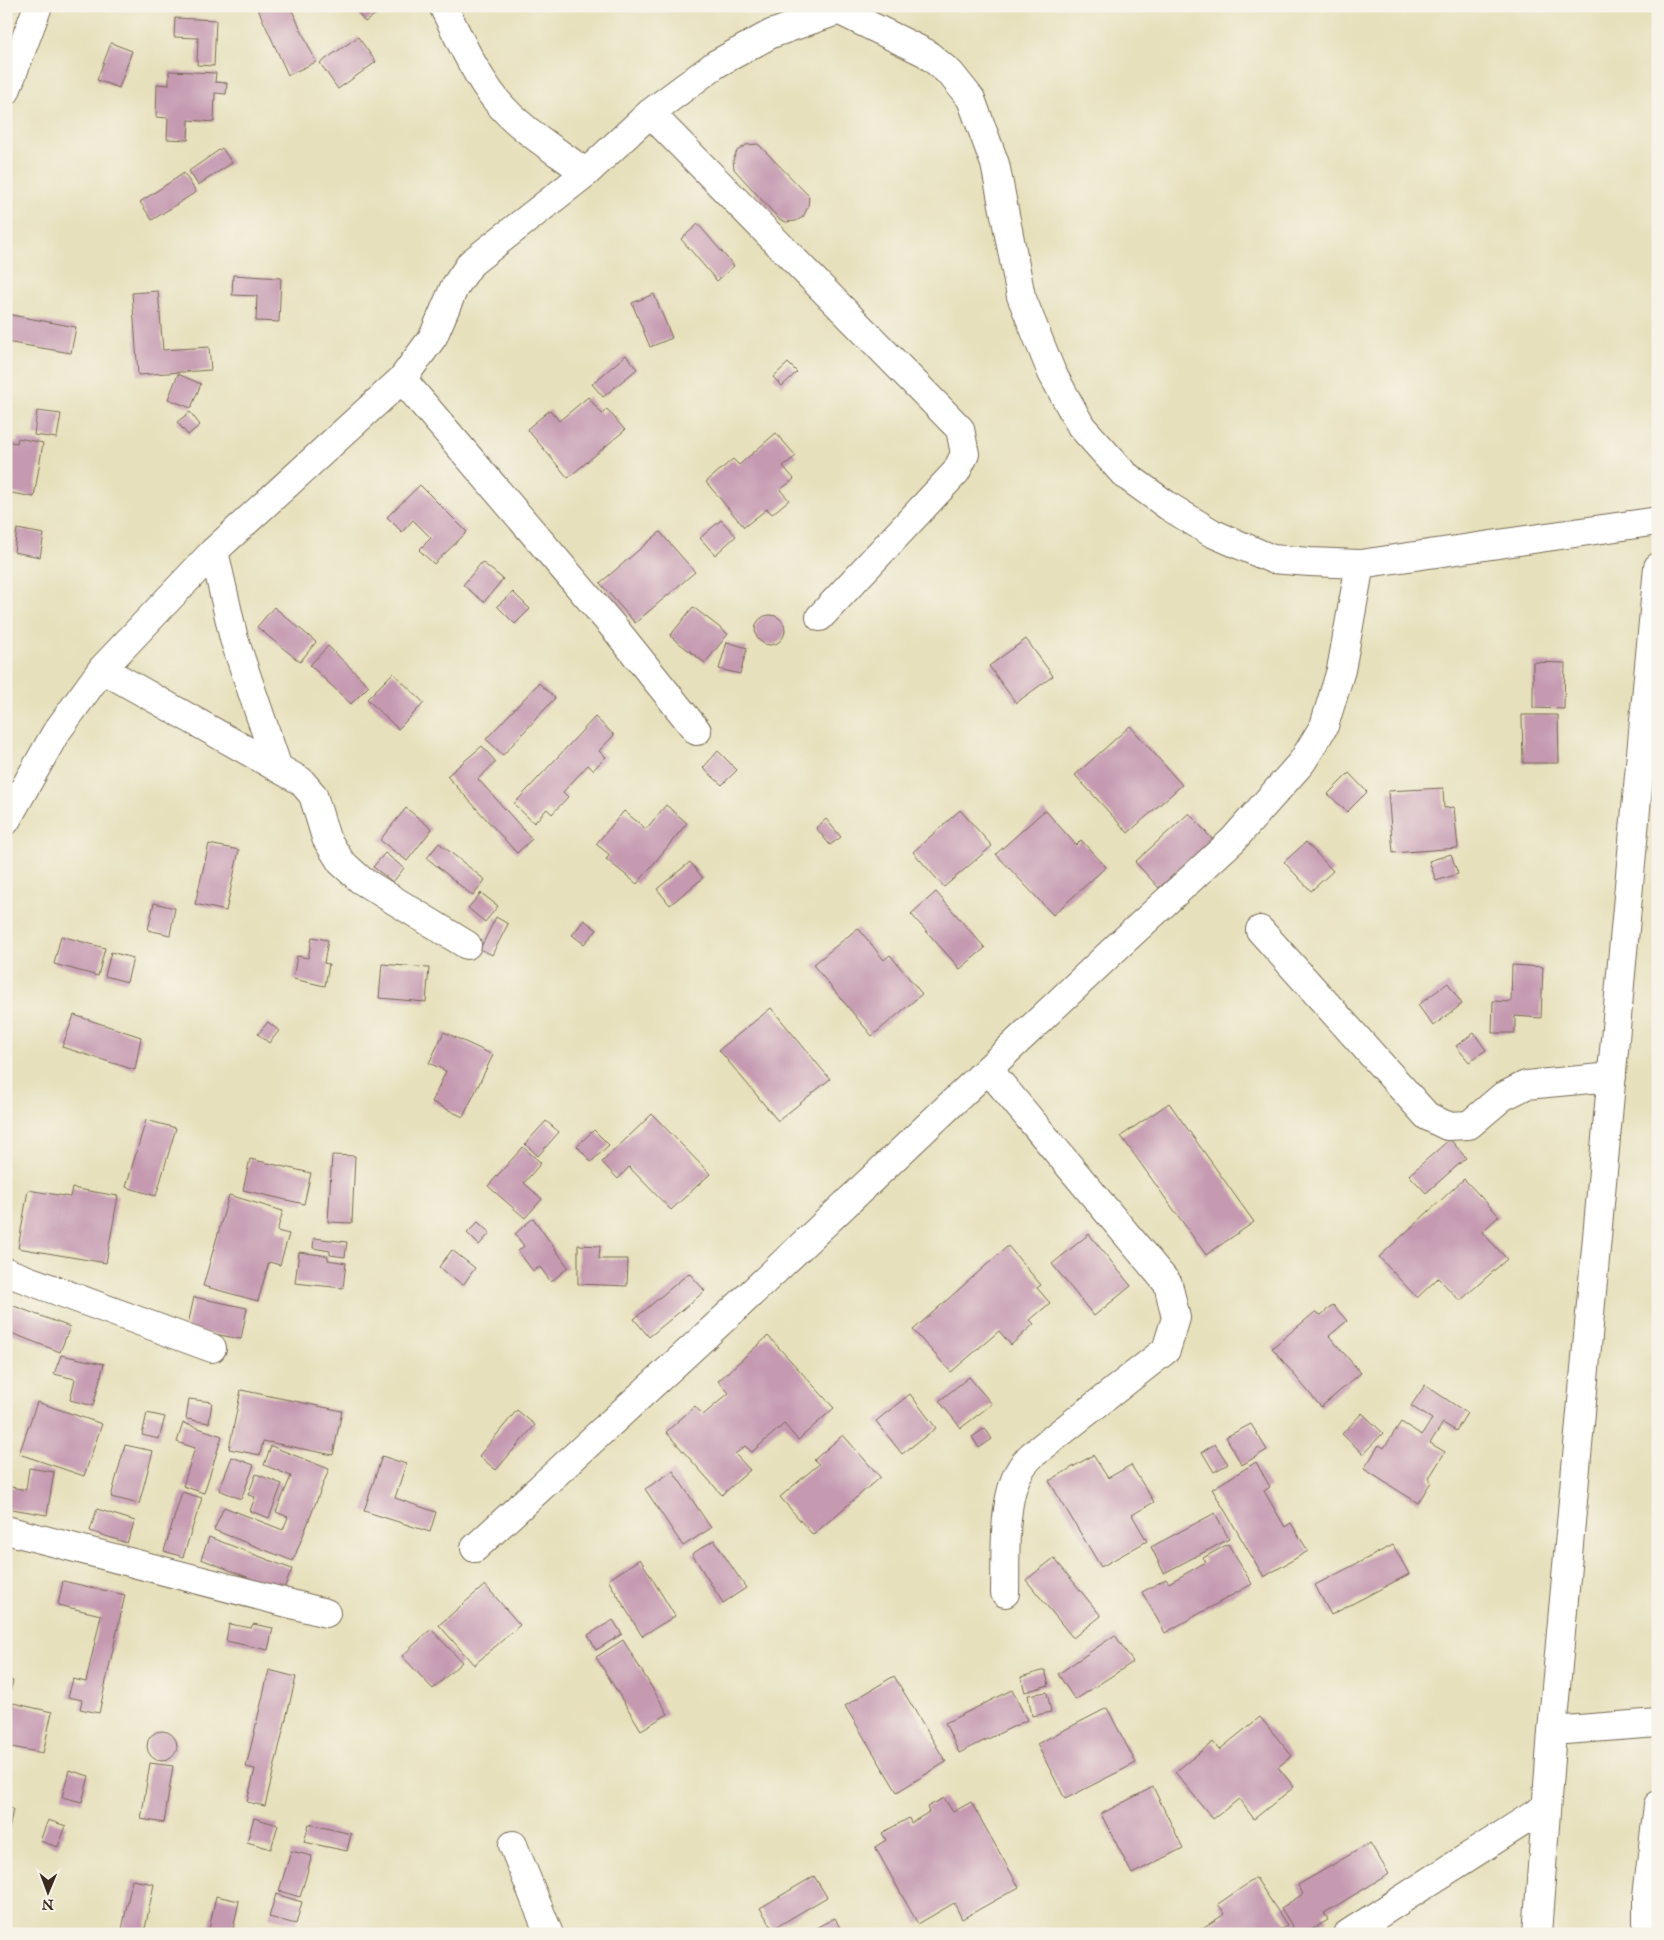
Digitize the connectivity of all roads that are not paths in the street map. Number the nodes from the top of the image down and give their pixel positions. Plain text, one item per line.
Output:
1 (38, 6) edge
2 (443, 6) edge
3 (844, 8) edge
4 (6, 92) edge
5 (650, 113) junction
6 (586, 173) junction
7 (402, 379) junction
8 (1658, 521) edge
9 (214, 551) junction
10 (1360, 564) junction
11 (1658, 567) edge
12 (820, 617) dead end
13 (102, 669) junction
14 (697, 731) dead end
15 (278, 768) junction
16 (6, 821) edge
17 (1260, 930) dead end
18 (467, 945) dead end
19 (988, 1069) junction
20 (1612, 1077) junction
21 (6, 1272) edge
22 (212, 1348) dead end
23 (6, 1530) edge
24 (475, 1548) dead end
25 (1005, 1593) dead end
26 (326, 1613) dead end
27 (1658, 1723) edge
28 (1552, 1731) junction
29 (1658, 1805) edge
30 (1546, 1807) junction
31 (513, 1844) dead end
32 (549, 1934) edge
33 (1348, 1934) edge
34 (1537, 1934) edge
35 (1647, 1934) edge

1 - 4 street
2 - 6 street
3 - 5 street
3 - 10 street
5 - 6 street
5 - 12 street
6 - 7 street
7 - 9 street
7 - 14 street
8 - 10 street
9 - 13 street
9 - 15 street
10 - 19 street
11 - 20 street
13 - 15 street
13 - 16 street
15 - 18 street
17 - 20 street
19 - 24 street
19 - 25 street
20 - 28 street
21 - 22 street
23 - 26 street
27 - 28 street
28 - 30 street
29 - 35 street
30 - 33 street
30 - 34 street
31 - 32 street

